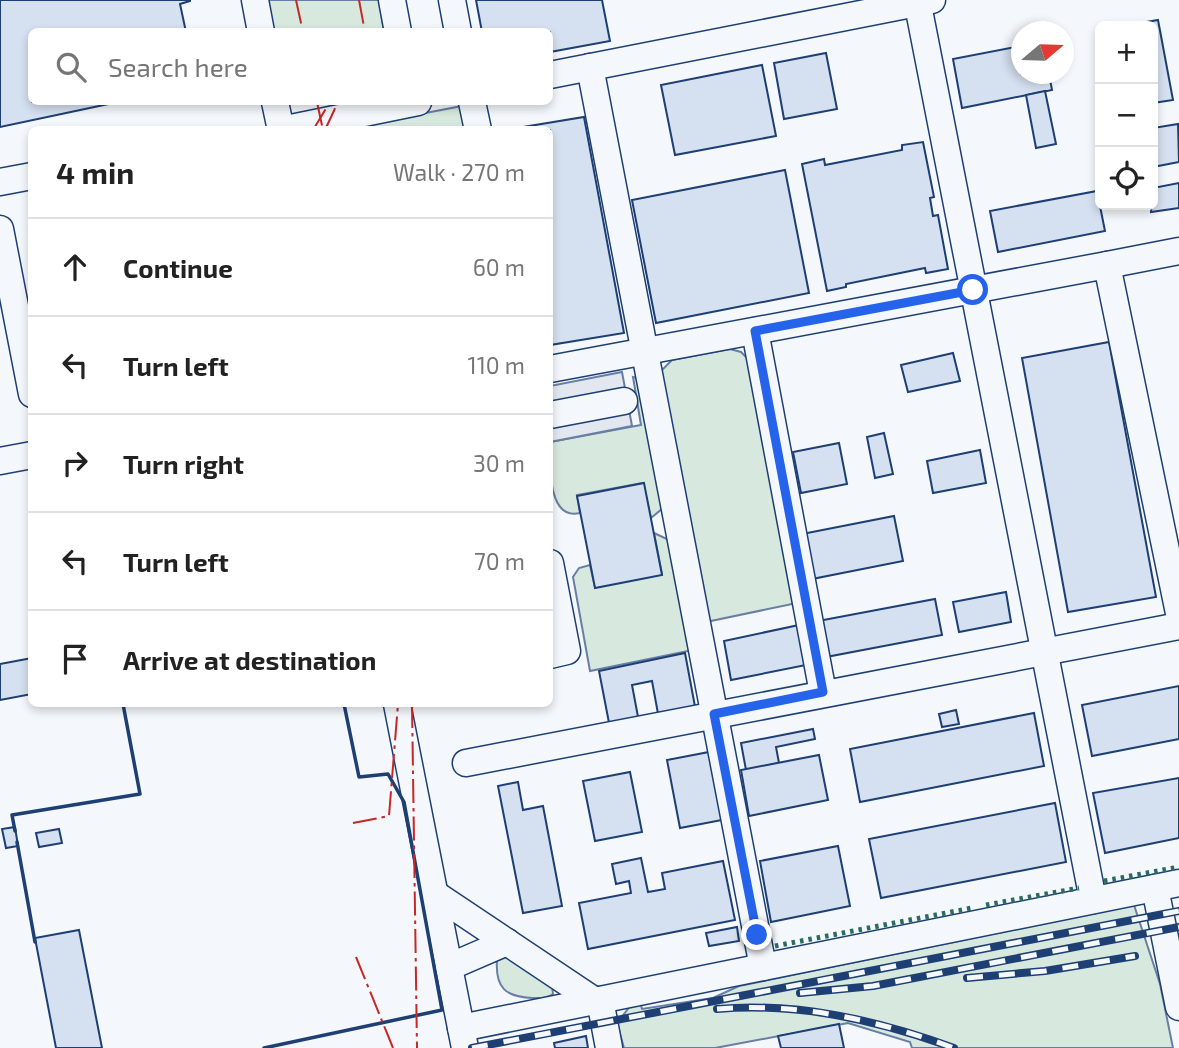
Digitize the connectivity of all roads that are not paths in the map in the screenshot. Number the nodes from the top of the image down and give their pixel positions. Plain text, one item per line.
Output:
1 (255, 0) edge
2 (392, 0) edge
3 (452, 0) edge
4 (923, 1) edge
5 (260, 28) edge
6 (397, 28) edge
7 (457, 28) edge
8 (590, 67) junction
9 (553, 74) edge
10 (276, 105) edge
11 (400, 105) edge
12 (473, 105) edge
13 (280, 126) edge
14 (300, 126) edge
15 (477, 126) edge
16 (28, 177) edge
17 (0, 182) edge
18 (0, 229) edge
19 (1179, 251) edge
20 (1107, 265) junction
21 (973, 290) junction
22 (755, 331) junction
23 (645, 352) junction
24 (553, 368) edge
25 (28, 373) edge
26 (624, 401) dead end
27 (553, 414) edge
28 (28, 456) edge
29 (0, 461) edge
30 (553, 579) edge
31 (1179, 613) edge
32 (1179, 626) edge
33 (1044, 651) junction
34 (553, 654) edge
35 (823, 692) junction
36 (398, 707) edge
37 (714, 714) junction
38 (466, 763) dead end
39 (1167, 885) edge
40 (435, 894) junction
41 (1093, 900) junction
42 (507, 942) junction
43 (449, 967) junction
44 (763, 967) junction
45 (598, 1000) junction
46 (1179, 1007) edge
47 (463, 1038) edge
48 (609, 1048) edge

1 - 5 lane
2 - 6 lane
3 - 7 lane
4 - 8 lane
4 - 21 lane
8 - 9 lane
8 - 23 lane
10 - 13 lane
11 - 14 lane
12 - 15 lane
16 - 17 lane
18 - 25 lane
19 - 20 lane
20 - 21 lane
20 - 31 lane
21 - 22 lane
21 - 33 lane
22 - 23 lane
22 - 35 lane
23 - 24 lane
23 - 37 lane
26 - 27 lane
28 - 29 lane
30 - 34 lane
32 - 33 lane
33 - 35 lane
33 - 41 lane
35 - 37 lane
36 - 40 lane
37 - 38 lane
37 - 44 lane
39 - 41 lane
39 - 46 lane
40 - 42 lane
40 - 43 lane
41 - 44 lane
42 - 43 lane
42 - 45 lane
43 - 47 lane
44 - 45 lane
45 - 47 lane
45 - 48 lane

